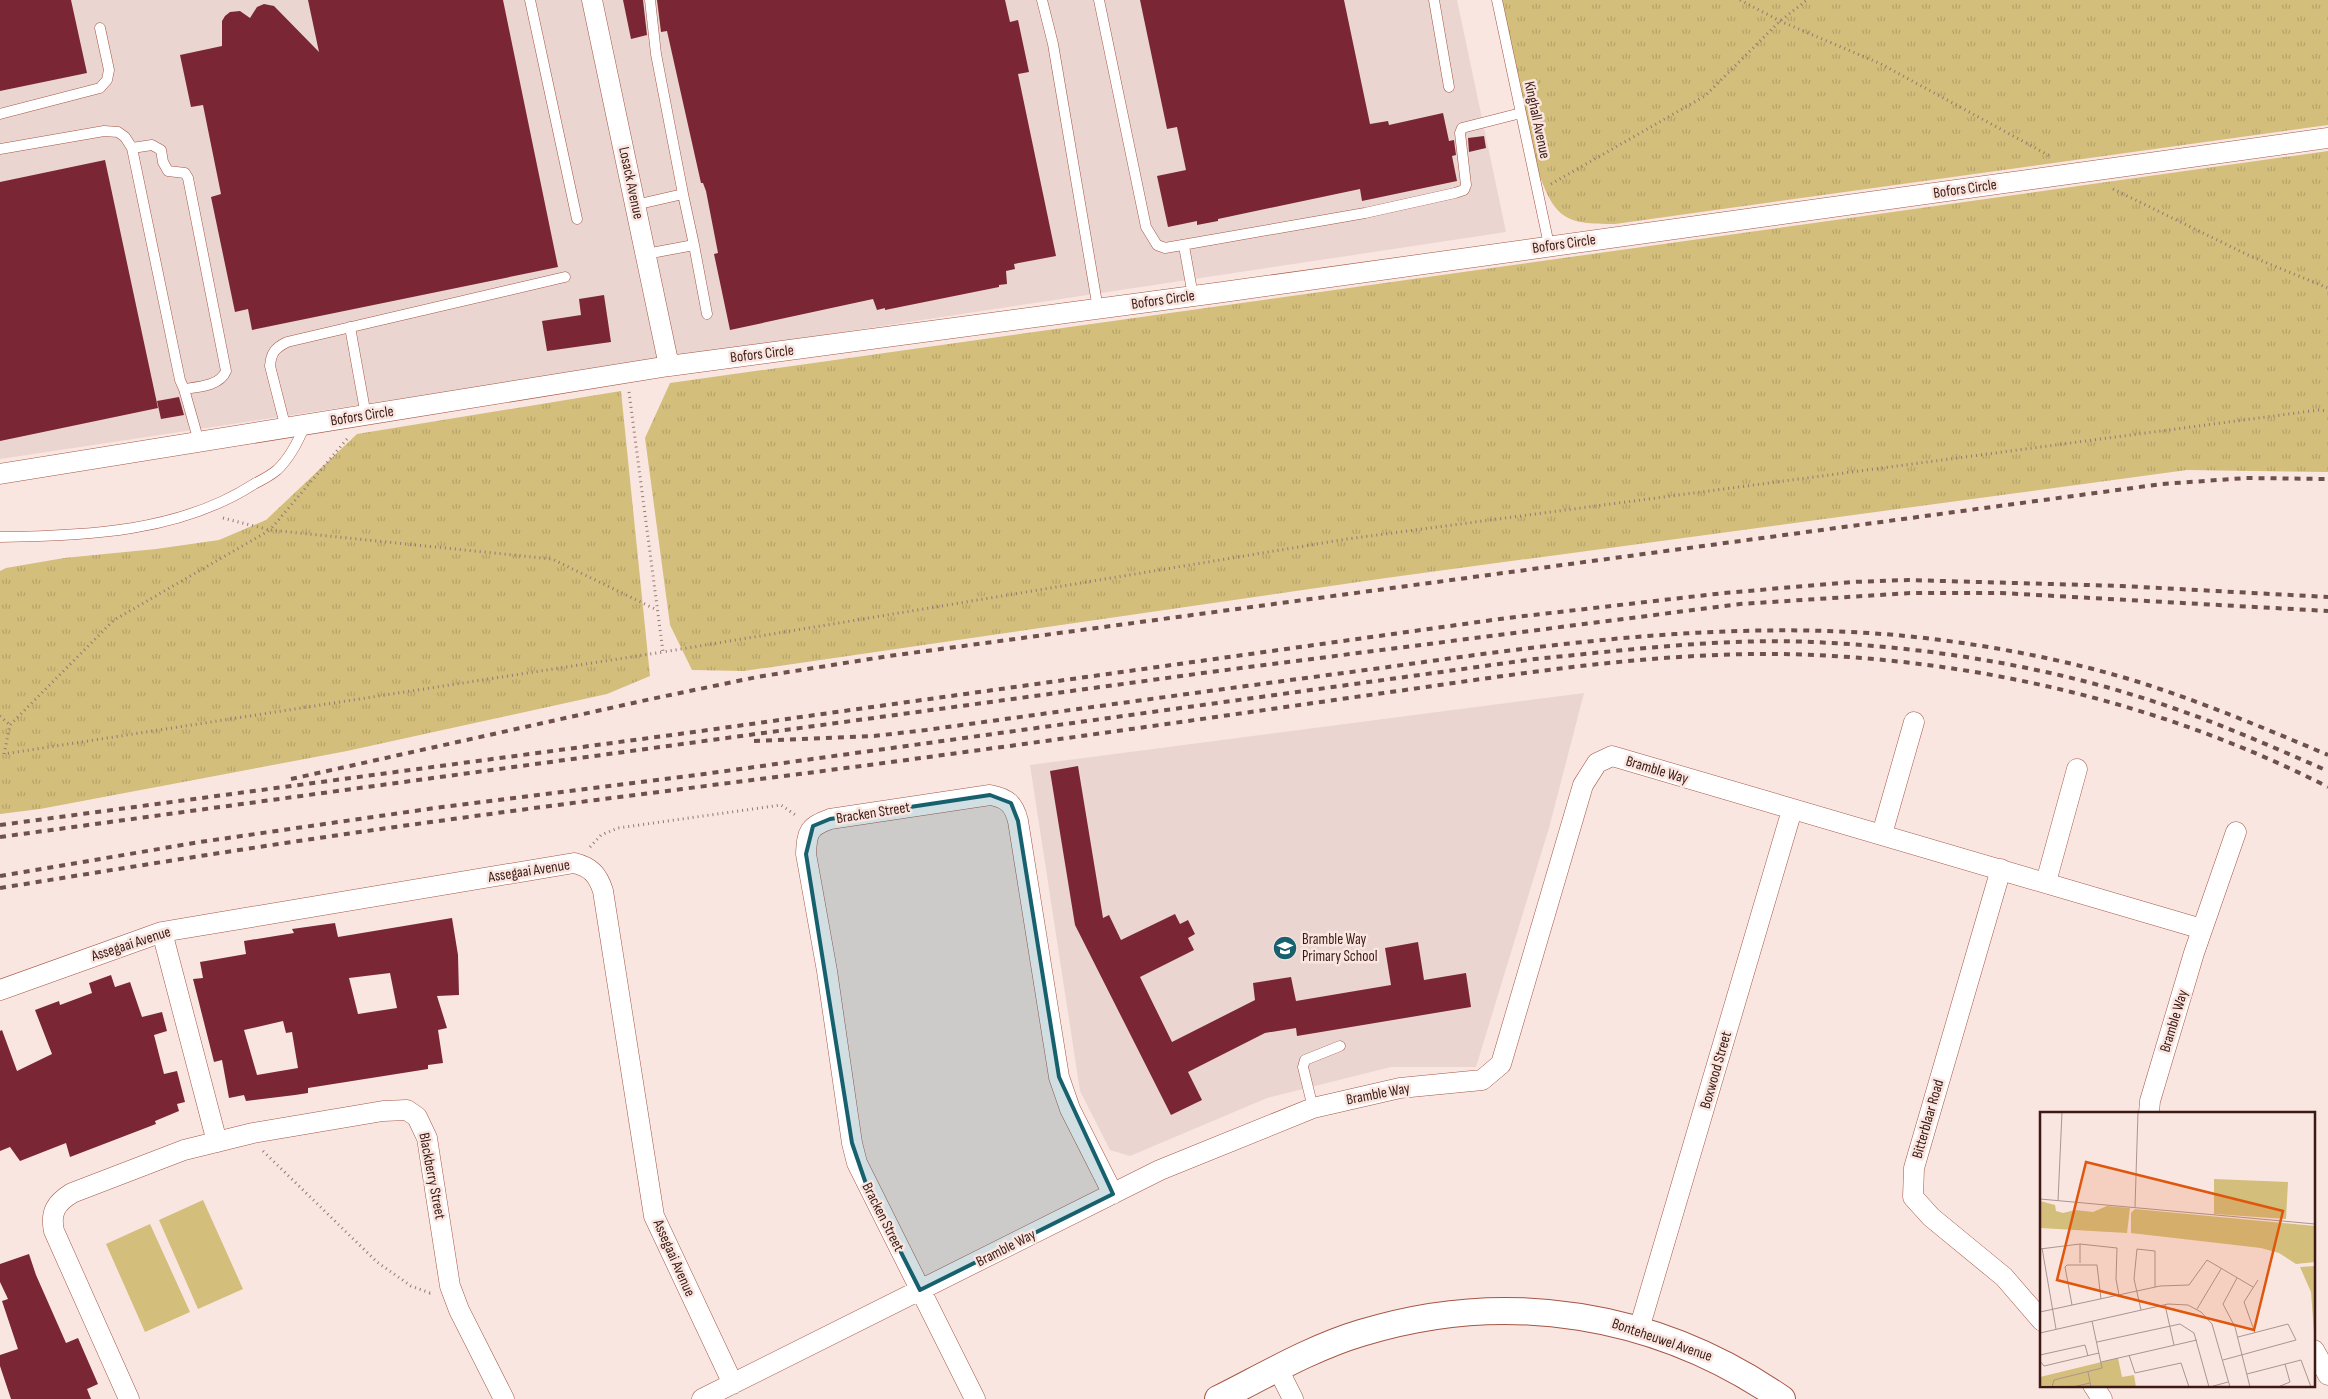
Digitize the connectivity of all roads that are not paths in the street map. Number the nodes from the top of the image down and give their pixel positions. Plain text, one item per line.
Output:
1 (530, 0) edge
2 (592, 0) edge
3 (650, 0) edge
4 (1042, 0) edge
5 (1099, 0) edge
6 (1434, 0) edge
7 (1497, 0) edge
8 (100, 28) dead end
9 (1449, 87) dead end
10 (1521, 113) junction
11 (0, 114) edge
12 (2328, 138) edge
13 (132, 148) junction
14 (0, 149) edge
15 (683, 194) junction
16 (635, 206) junction
17 (577, 218) dead end
18 (694, 245) junction
19 (1184, 246) junction
20 (1549, 246) junction
21 (646, 254) junction
22 (565, 277) dead end
23 (1194, 296) junction
24 (1098, 309) junction
25 (707, 314) dead end
26 (350, 327) junction
27 (669, 366) junction
28 (184, 388) junction
29 (366, 416) junction
30 (295, 427) junction
31 (199, 442) junction
32 (0, 474) edge
33 (0, 537) edge
34 (1914, 722) dead end
35 (2078, 769) dead end
36 (1792, 810) junction
37 (2236, 832) dead end
38 (1882, 834) junction
39 (2000, 869) junction
40 (2046, 882) junction
41 (2202, 929) junction
42 (162, 932) junction
43 (0, 990) edge
44 (1340, 1046) dead end
45 (1313, 1108) junction
46 (2149, 1112) edge
47 (217, 1142) junction
48 (1113, 1194) junction
49 (920, 1290) junction
50 (2040, 1319) edge
51 (1639, 1329) junction
52 (2316, 1354) edge
53 (1278, 1369) junction
54 (2328, 1375) edge
55 (733, 1384) junction
56 (2094, 1386) edge
57 (129, 1399) edge
58 (504, 1399) edge
59 (702, 1399) edge
60 (975, 1399) edge
61 (1218, 1399) edge
62 (1293, 1399) edge
63 (1782, 1399) edge
64 (2102, 1399) edge

1 - 17 lane
2 - 16 street, Losack Avenue
3 - 15 lane
4 - 24 lane
5 - 19 lane
6 - 9 lane
7 - 10 lane, Kinghall Avenue
8 - 11 lane
10 - 19 lane
10 - 20 lane, Kinghall Avenue
12 - 20 street, Bofors Circle
13 - 14 lane
13 - 28 lane
13 - 28 lane
15 - 16 lane
15 - 18 lane
16 - 21 street, Losack Avenue
18 - 21 lane
18 - 25 lane
19 - 23 lane
20 - 23 street, Bofors Circle
21 - 27 street, Losack Avenue
22 - 26 lane
23 - 24 street, Bofors Circle
24 - 27 street, Bofors Circle
26 - 29 lane
26 - 30 lane
27 - 29 street, Bofors Circle
28 - 31 lane
29 - 30 street, Bofors Circle
30 - 31 street, Bofors Circle
30 - 33 lane
31 - 32 street, Bofors Circle
34 - 38 street
35 - 40 street
36 - 38 street, Bramble Way
36 - 45 street, Bramble Way
36 - 51 street, Boxwood Street
37 - 41 street, Bramble Way
38 - 39 street, Bramble Way
39 - 40 street, Bramble Way
39 - 50 street, Bitterblaar Road
40 - 41 street, Bramble Way
41 - 46 street, Bramble Way
42 - 43 street, Assegaai Avenue
42 - 47 street
42 - 55 street, Assegaai Avenue
44 - 45 lane
45 - 48 street, Bramble Way
47 - 57 street, Blackberry Street
47 - 58 street, Blackberry Street
48 - 49 street, Bramble Way
48 - 49 street, Bracken Street
49 - 55 street, Bramble Way
49 - 60 street, Bracken Street
51 - 53 street, Bonteheuwel Avenue
51 - 63 street, Bonteheuwel Avenue
52 - 54 street
53 - 61 street, Bonteheuwel Avenue
53 - 62 street
55 - 59 street, Bramble Way
56 - 64 street

